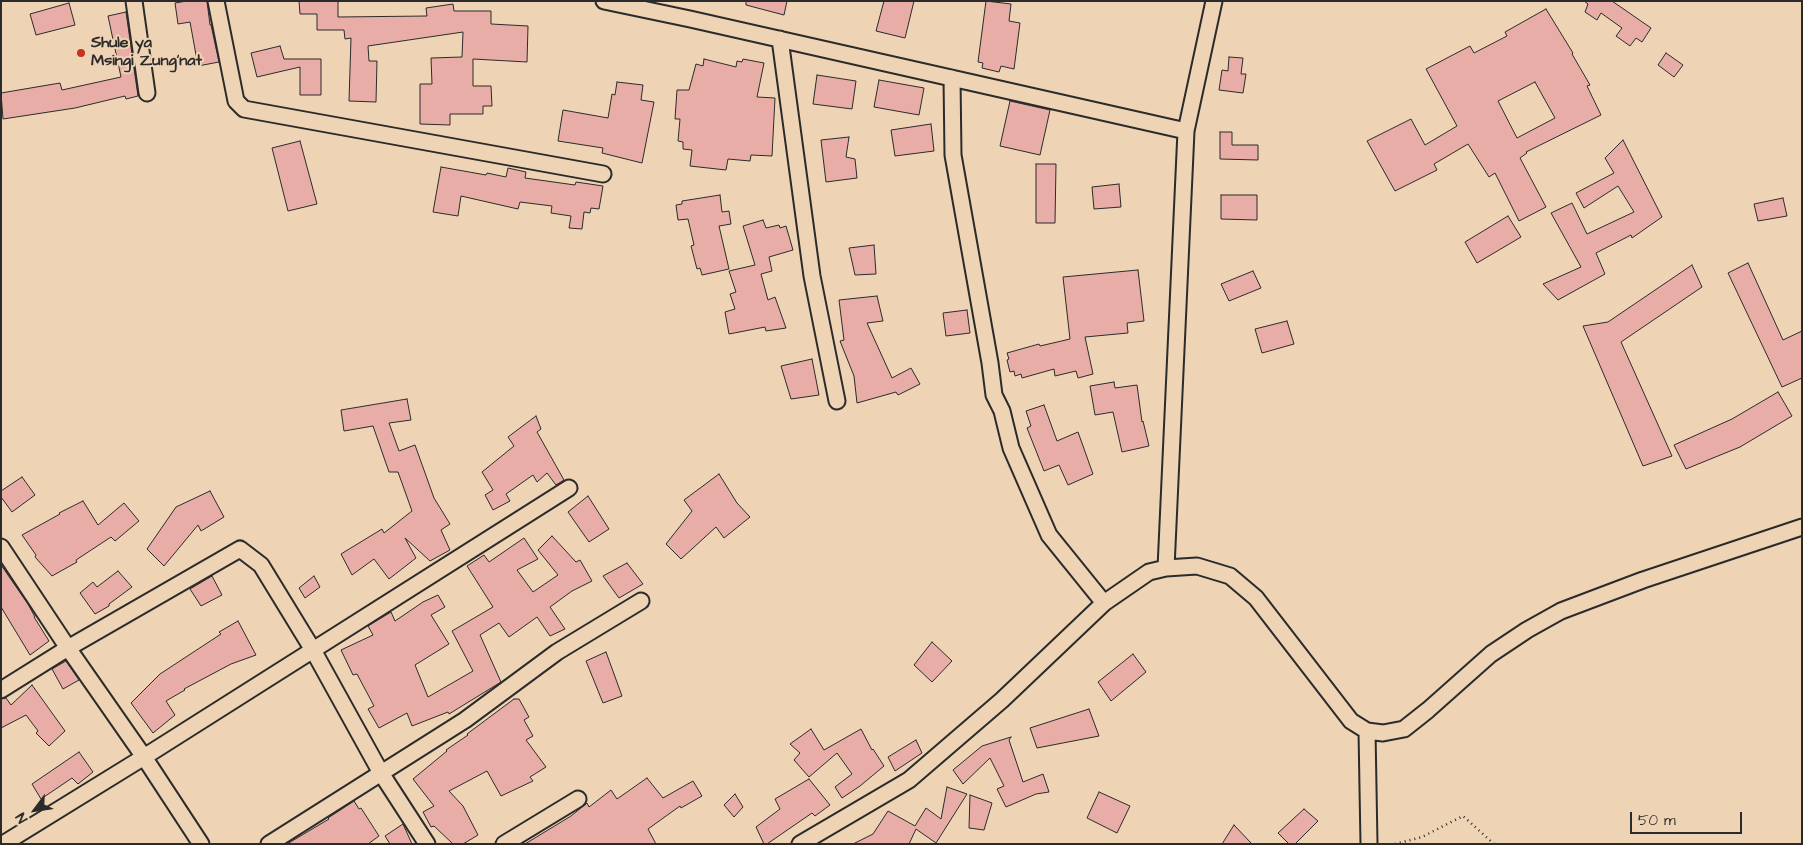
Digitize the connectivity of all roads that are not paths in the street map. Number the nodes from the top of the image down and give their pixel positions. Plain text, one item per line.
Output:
1 (134, 1) edge
2 (216, 1) edge
3 (604, 1) edge
4 (1214, 1) edge
5 (780, 39) junction
6 (952, 78) junction
7 (147, 93) dead end
8 (1186, 131) junction
9 (603, 174) dead end
10 (837, 400) dead end
11 (569, 488) dead end
12 (1802, 527) edge
13 (1, 547) edge
14 (1166, 568) junction
15 (641, 601) dead end
16 (1104, 603) junction
17 (68, 648) junction
18 (313, 650) junction
19 (1, 690) edge
20 (1367, 731) junction
21 (144, 757) junction
22 (381, 773) junction
23 (578, 800) dead end
24 (3, 844) edge
25 (200, 844) edge
26 (269, 844) edge
27 (427, 844) edge
28 (504, 844) edge
29 (800, 844) edge
30 (1369, 844) edge

1 - 7 street
2 - 9 street
3 - 5 street
4 - 8 street
5 - 6 street
5 - 10 street
6 - 8 street
6 - 16 street
8 - 14 street
11 - 18 street
12 - 20 street
13 - 17 street
14 - 16 street
14 - 20 street
15 - 22 street
16 - 29 street
17 - 18 street
17 - 19 street
17 - 21 street
18 - 21 street
18 - 22 street
20 - 30 street
21 - 24 street
21 - 25 street
22 - 26 street
22 - 27 street
23 - 28 street

